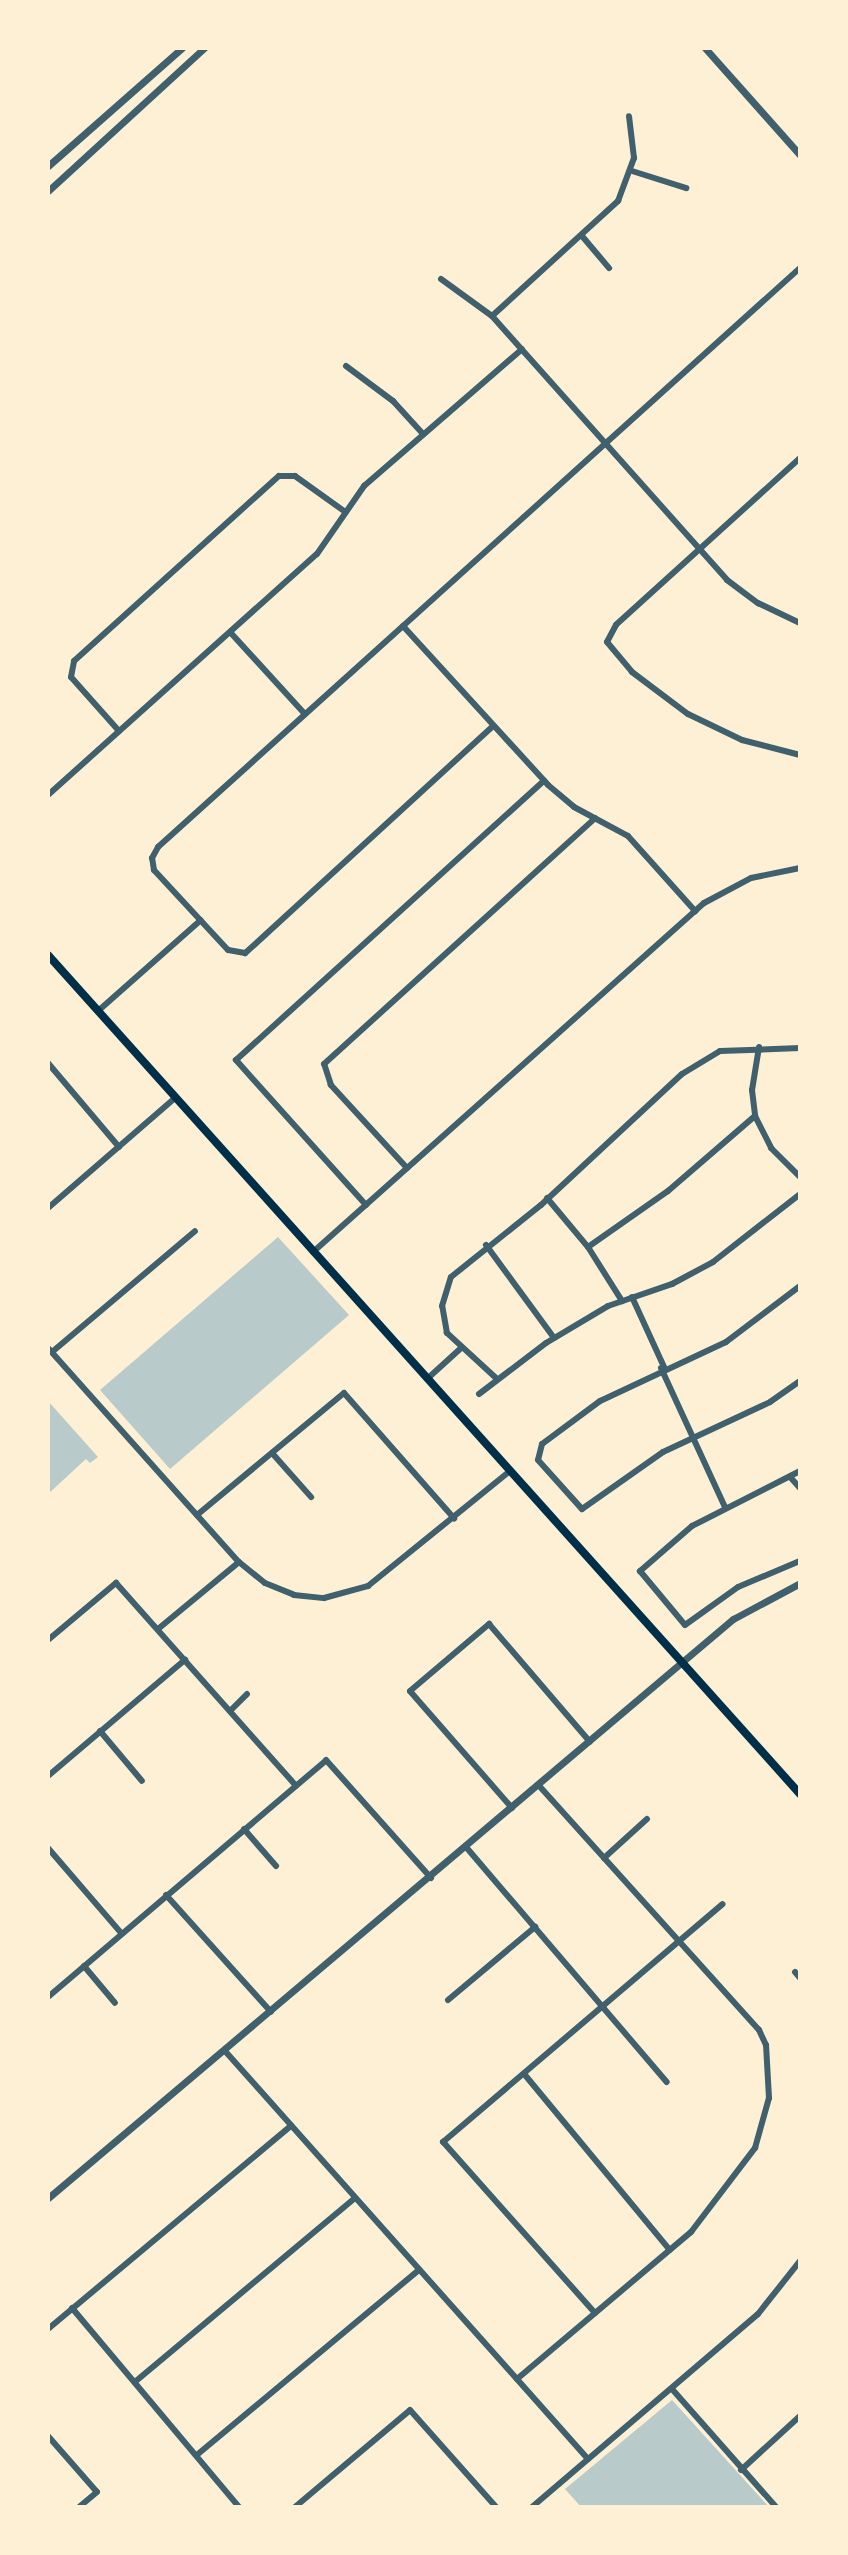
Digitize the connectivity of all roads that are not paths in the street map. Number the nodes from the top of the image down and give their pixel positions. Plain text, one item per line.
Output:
1 (182, 48) edge
2 (204, 48) edge
3 (705, 48) edge
4 (629, 116) dead end
5 (800, 155) edge
6 (48, 166) edge
7 (632, 171) junction
8 (686, 188) dead end
9 (48, 191) edge
10 (582, 236) junction
11 (609, 268) dead end
12 (800, 268) edge
13 (441, 279) dead end
14 (492, 316) junction
15 (522, 349) junction
16 (346, 366) dead end
17 (423, 434) junction
18 (603, 445) junction
19 (800, 458) edge
20 (344, 511) junction
21 (699, 550) junction
22 (800, 623) edge
23 (403, 626) junction
24 (230, 632) junction
25 (305, 714) junction
26 (492, 727) junction
27 (119, 731) junction
28 (800, 755) edge
29 (544, 781) junction
30 (48, 795) edge
31 (595, 818) junction
32 (800, 868) edge
33 (695, 911) junction
34 (201, 920) junction
35 (48, 955) edge
36 (98, 1011) junction
37 (759, 1047) junction
38 (800, 1048) edge
39 (48, 1065) edge
40 (175, 1098) junction
41 (755, 1116) junction
42 (119, 1147) junction
43 (407, 1168) junction
44 (797, 1170) edge
45 (800, 1177) edge
46 (800, 1194) edge
47 (547, 1198) junction
48 (366, 1205) junction
49 (48, 1208) edge
50 (195, 1231) dead end
51 (486, 1245) junction
52 (588, 1247) junction
53 (313, 1252) junction
54 (800, 1286) edge
55 (632, 1297) junction
56 (622, 1301) junction
57 (554, 1338) junction
58 (460, 1349) junction
59 (50, 1350) edge
60 (663, 1368) junction
61 (496, 1378) junction
62 (427, 1379) junction
63 (800, 1381) edge
64 (479, 1394) dead end
65 (690, 1437) junction
66 (272, 1453) junction
67 (510, 1471) junction
68 (800, 1471) edge
69 (791, 1478) junction
70 (800, 1488) edge
71 (311, 1497) dead end
72 (725, 1507) junction
73 (197, 1515) junction
74 (454, 1518) junction
75 (800, 1561) edge
76 (239, 1562) junction
77 (800, 1583) edge
78 (158, 1629) junction
79 (48, 1640) edge
80 (185, 1660) junction
81 (682, 1663) junction
82 (247, 1694) dead end
83 (230, 1711) junction
84 (100, 1731) junction
85 (590, 1742) junction
86 (48, 1776) edge
87 (142, 1781) dead end
88 (296, 1786) junction
89 (539, 1786) junction
90 (800, 1794) edge
91 (512, 1808) junction
92 (647, 1819) dead end
93 (244, 1829) junction
94 (466, 1847) junction
95 (48, 1848) edge
96 (604, 1858) junction
97 (276, 1866) dead end
98 (431, 1878) junction
99 (166, 1895) junction
100 (723, 1904) dead end
101 (535, 1927) junction
102 (121, 1933) junction
103 (679, 1942) junction
104 (84, 1966) junction
105 (48, 1997) edge
106 (448, 2000) dead end
107 (115, 2003) dead end
108 (604, 2008) junction
109 (272, 2013) junction
110 (225, 2051) junction
111 (525, 2075) junction
112 (667, 2082) dead end
113 (291, 2126) junction
114 (48, 2198) edge
115 (355, 2198) junction
116 (670, 2250) junction
117 (800, 2261) edge
118 (419, 2270) junction
119 (72, 2308) junction
120 (595, 2313) junction
121 (48, 2329) edge
122 (517, 2379) junction
123 (136, 2381) junction
124 (672, 2389) junction
125 (800, 2416) edge
126 (48, 2436) edge
127 (198, 2454) junction
128 (588, 2459) junction
129 (741, 2470) junction
130 (79, 2507) edge
131 (239, 2507) edge
132 (295, 2507) edge
133 (496, 2507) edge
134 (532, 2507) edge
135 (776, 2507) edge

1 - 6 street
2 - 9 street
3 - 5 street
4 - 7 street
7 - 8 street
7 - 10 street
10 - 11 street
10 - 14 street
12 - 18 street
13 - 14 street
14 - 15 street
15 - 17 street
15 - 18 street
16 - 17 street
17 - 20 street
18 - 21 street
18 - 23 street
19 - 21 street
20 - 24 street
20 - 27 street
21 - 22 street
21 - 28 street
23 - 25 street
23 - 26 street
24 - 25 street
24 - 27 street
25 - 34 street
26 - 29 street
26 - 34 street
27 - 30 street
29 - 31 street
29 - 48 street
31 - 33 street
31 - 43 street
32 - 33 street
33 - 43 street
34 - 36 street
35 - 36 main road
36 - 40 main road
37 - 38 street
37 - 41 street
37 - 47 street
39 - 42 street
40 - 42 street
40 - 53 main road
41 - 44 street
41 - 52 street
42 - 49 street
43 - 48 street
44 - 45 street
46 - 55 street
47 - 51 street
47 - 52 street
48 - 53 street
50 - 59 street
51 - 57 street
51 - 58 street
52 - 56 street
53 - 62 main road
54 - 60 street
55 - 56 street
55 - 60 street
56 - 57 street
57 - 61 street
58 - 61 street
58 - 62 street
59 - 73 street
60 - 65 street
60 - 65 street
61 - 64 street
62 - 67 main road
63 - 65 street
65 - 72 street
66 - 71 street
66 - 73 street
66 - 74 street
67 - 74 street
67 - 81 main road
68 - 69 street
69 - 70 street
69 - 72 street
72 - 75 street
73 - 76 street
74 - 76 street
76 - 78 street
77 - 81 street
78 - 79 street
78 - 80 street
80 - 83 street
80 - 84 street
81 - 85 street
81 - 90 main road
82 - 83 street
83 - 88 street
84 - 86 street
84 - 87 street
85 - 89 street
85 - 91 street
88 - 93 street
88 - 98 street
89 - 91 street
89 - 96 street
91 - 94 street
92 - 96 street
93 - 97 street
93 - 99 street
94 - 98 street
94 - 101 street
95 - 102 street
96 - 103 street
98 - 109 street
99 - 102 street
99 - 109 street
100 - 103 street
101 - 106 street
101 - 108 street
102 - 104 street
103 - 108 street
103 - 116 street
104 - 105 street
104 - 107 street
108 - 111 street
108 - 112 street
109 - 110 street
110 - 113 street
110 - 114 street
111 - 116 street
111 - 120 street
113 - 115 street
113 - 119 street
115 - 118 street
115 - 123 street
116 - 120 street
117 - 124 street
118 - 122 street
118 - 127 street
119 - 121 street
119 - 123 street
120 - 122 street
122 - 128 street
123 - 127 street
124 - 128 street
124 - 129 street
125 - 129 street
126 - 130 street
127 - 131 street
128 - 134 street
129 - 135 street
132 - 133 street

